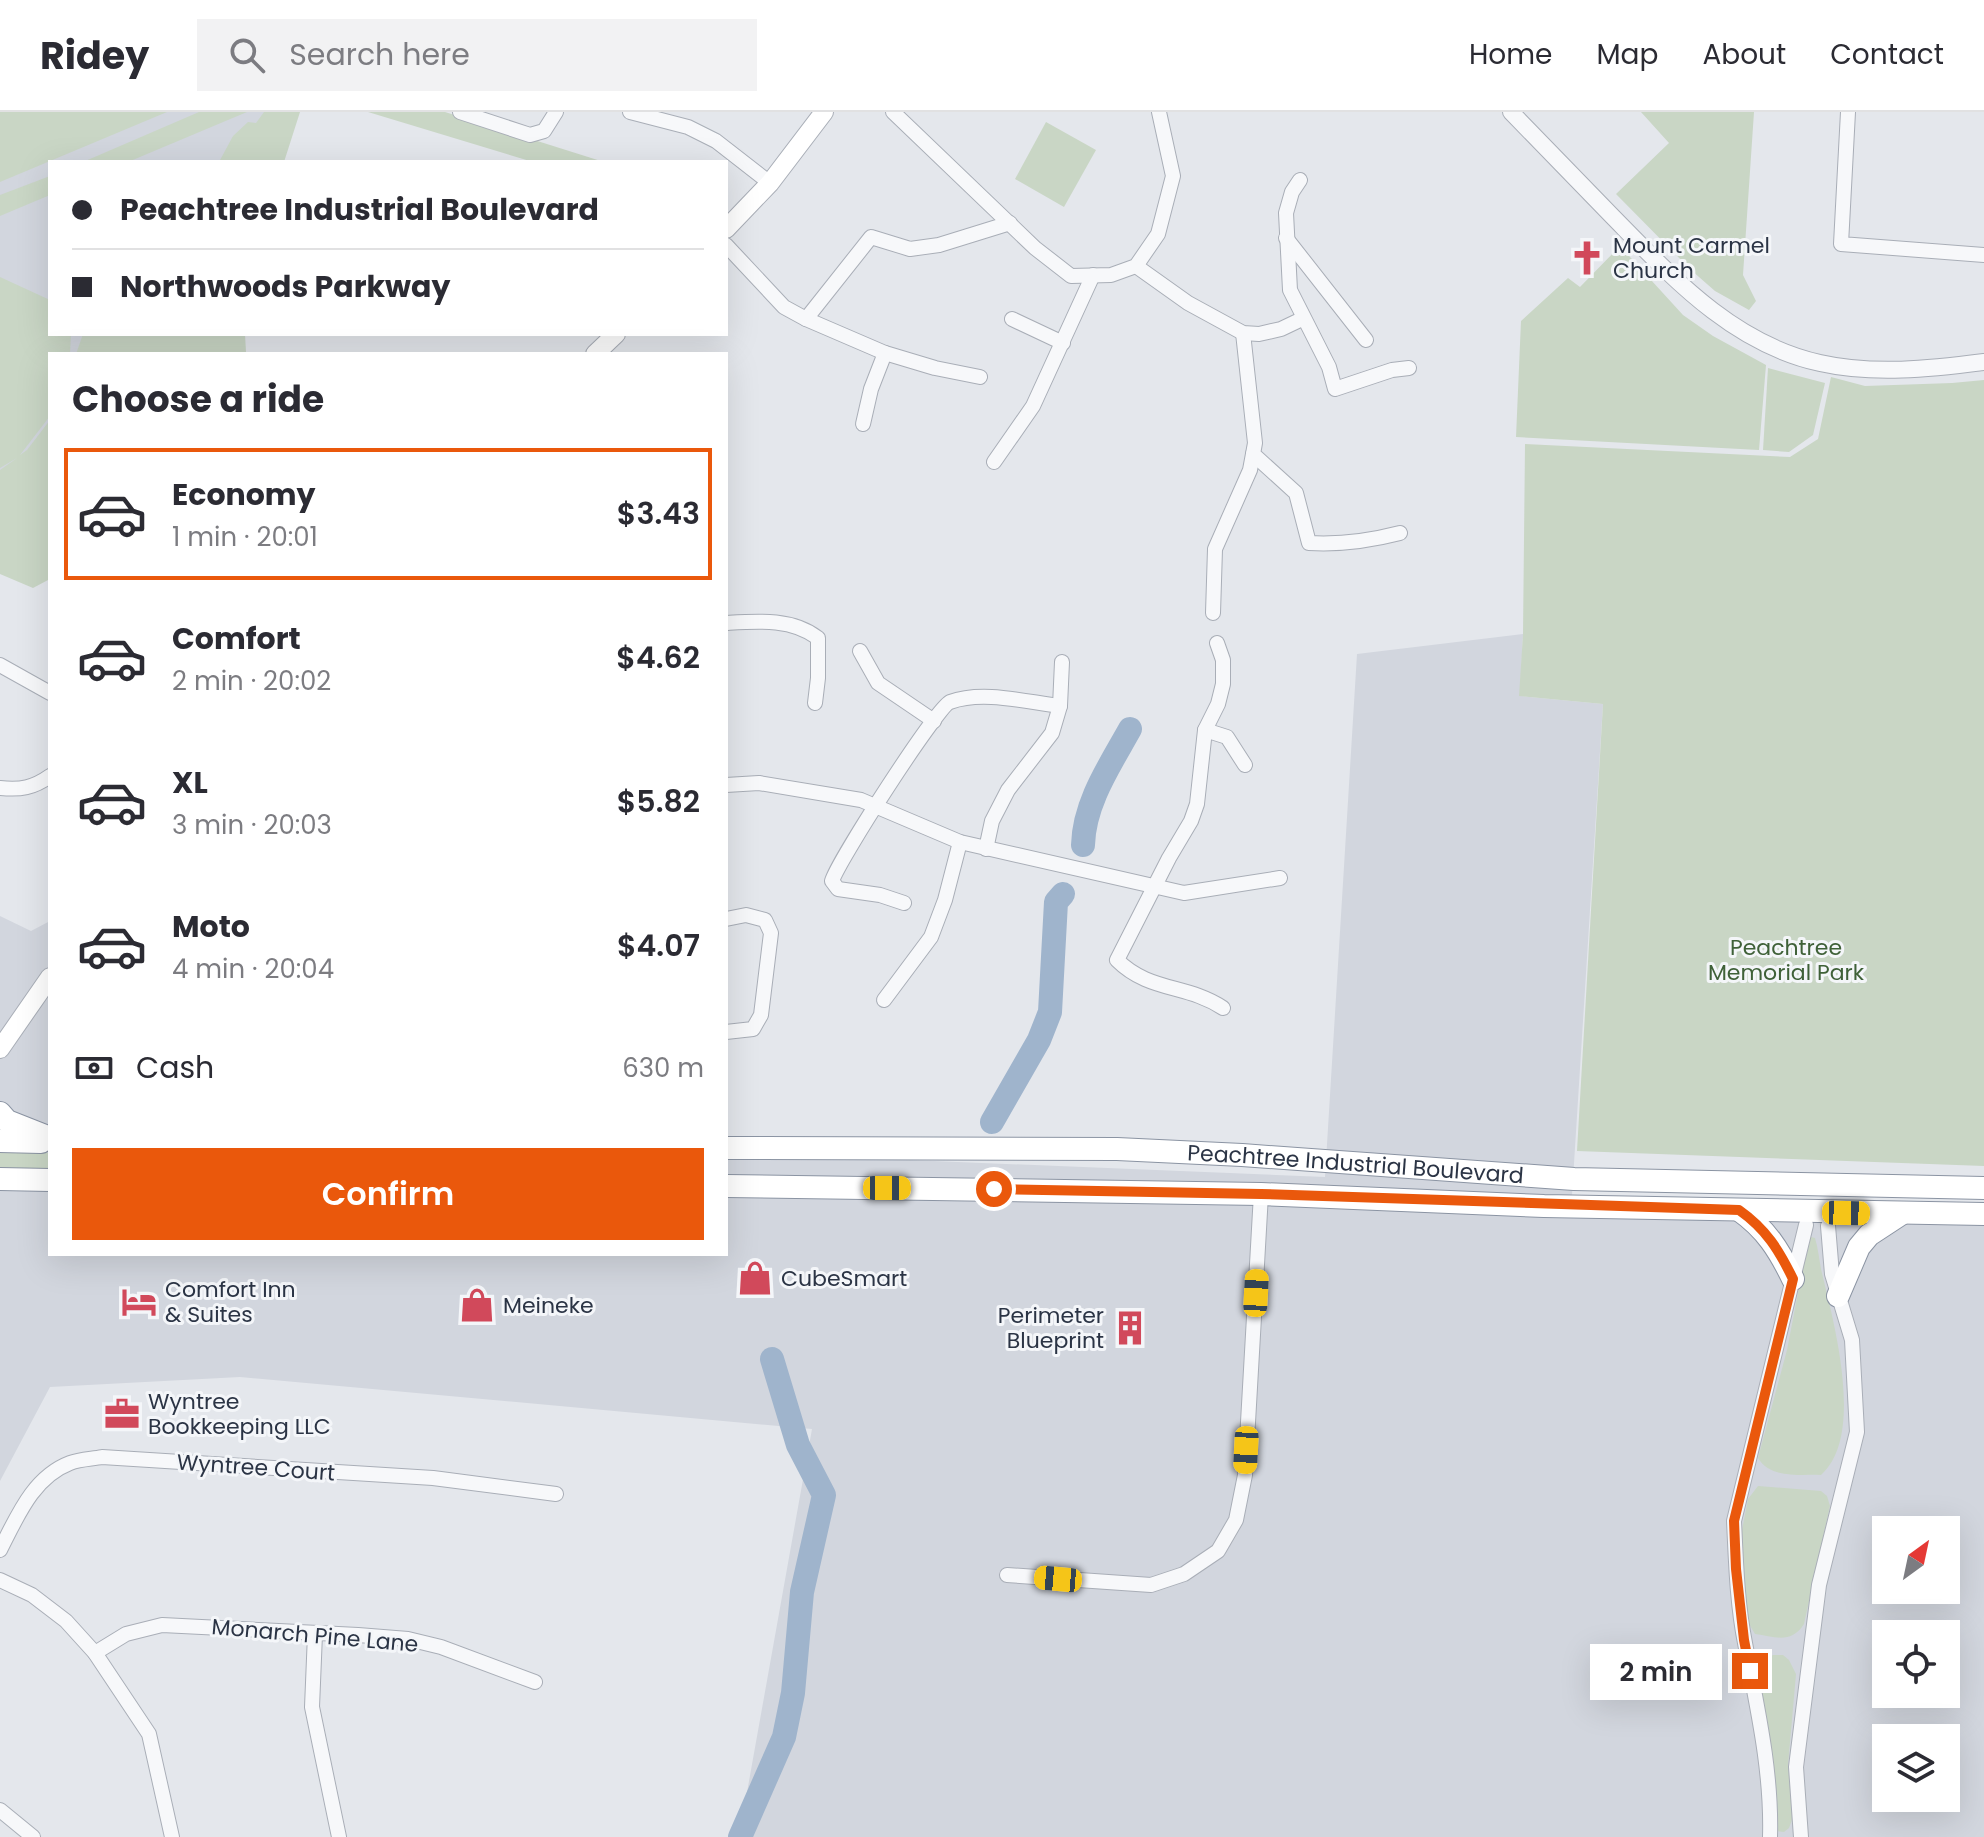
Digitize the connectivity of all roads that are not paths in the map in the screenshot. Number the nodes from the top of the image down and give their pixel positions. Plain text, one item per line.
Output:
1 (460, 112) edge
2 (556, 112) edge
3 (630, 112) edge
4 (824, 112) edge
5 (893, 112) edge
6 (1159, 112) edge
7 (1511, 112) edge
8 (1848, 112) edge
9 (1300, 180) dead end
10 (770, 183) junction
11 (1010, 223) junction
12 (728, 227) edge
13 (1286, 238) junction
14 (728, 247) edge
15 (1984, 255) edge
16 (1136, 266) junction
17 (1093, 275) junction
18 (806, 319) junction
19 (1012, 319) dead end
20 (1302, 319) junction
21 (1243, 333) junction
22 (614, 336) edge
23 (1366, 340) dead end
24 (1063, 343) junction
25 (597, 352) edge
26 (885, 353) junction
27 (1984, 362) edge
28 (1409, 368) dead end
29 (980, 377) dead end
30 (863, 424) dead end
31 (1253, 454) junction
32 (994, 462) dead end
33 (1400, 533) dead end
34 (1213, 613) dead end
35 (728, 623) edge
36 (1217, 643) dead end
37 (860, 651) dead end
38 (1062, 662) dead end
39 (0, 665) edge
40 (48, 692) edge
41 (815, 703) dead end
42 (1060, 706) junction
43 (934, 721) junction
44 (1205, 730) junction
45 (1245, 765) dead end
46 (48, 777) edge
47 (728, 785) edge
48 (0, 788) edge
49 (875, 806) junction
50 (960, 842) junction
51 (986, 849) junction
52 (1280, 878) dead end
53 (1155, 885) junction
54 (904, 903) dead end
55 (728, 919) edge
56 (48, 980) edge
57 (884, 1000) dead end
58 (1223, 1008) dead end
59 (728, 1032) edge
60 (0, 1049) edge
61 (0, 1113) edge
62 (48, 1139) edge
63 (48, 1140) edge
64 (0, 1141) edge
65 (728, 1148) edge
66 (0, 1179) edge
67 (48, 1180) edge
68 (728, 1186) edge
69 (1984, 1188) edge
70 (1261, 1194) junction
71 (1739, 1210) junction
72 (1901, 1214) junction
73 (1984, 1214) edge
74 (1806, 1225) dead end
75 (1828, 1226) dead end
76 (1793, 1279) junction
77 (1838, 1296) junction
78 (556, 1494) dead end
79 (0, 1550) edge
80 (1007, 1575) dead end
81 (0, 1580) edge
82 (315, 1634) junction
83 (95, 1653) junction
84 (535, 1682) dead end
85 (0, 1810) edge
86 (33, 1837) edge
87 (172, 1837) edge
88 (339, 1837) edge
89 (1770, 1837) edge
90 (1801, 1837) edge

1 - 2 street
3 - 10 street
4 - 10 main road
5 - 11 street
6 - 16 street
7 - 27 street
8 - 15 street
9 - 13 street
10 - 12 main road
11 - 17 street
11 - 18 street
13 - 20 street
13 - 23 street
14 - 18 street
16 - 17 street
16 - 21 street
17 - 24 street
18 - 26 street
19 - 24 street
20 - 21 street
20 - 28 street
21 - 31 street
22 - 25 main road
24 - 32 street
26 - 29 street
26 - 30 street
31 - 33 street
31 - 34 street
35 - 41 street
36 - 44 street
37 - 43 street
38 - 42 street
39 - 40 street
42 - 43 street
42 - 51 street
43 - 49 street
44 - 45 street
44 - 53 street
46 - 48 street
47 - 49 street
49 - 50 street
49 - 54 street
50 - 51 street
50 - 57 street
51 - 53 street
52 - 53 street
53 - 58 street
55 - 59 street
56 - 60 main road
61 - 62 highway
63 - 64 highway
65 - 69 highway, Peachtree Industrial Boulevard
66 - 67 highway
68 - 70 highway, Peachtree Industrial Boulevard
70 - 71 highway, Peachtree Industrial Boulevard
70 - 80 street
71 - 72 highway, Peachtree Industrial Boulevard
71 - 76 highway
72 - 73 highway, Peachtree Industrial Boulevard
72 - 77 highway
74 - 76 street
75 - 77 street
76 - 89 street
77 - 90 street
78 - 79 street, Wyntree Court
81 - 83 street
82 - 83 street, Monarch Pine Lane
82 - 84 street, Monarch Pine Lane
82 - 88 street
83 - 87 street
85 - 86 street

